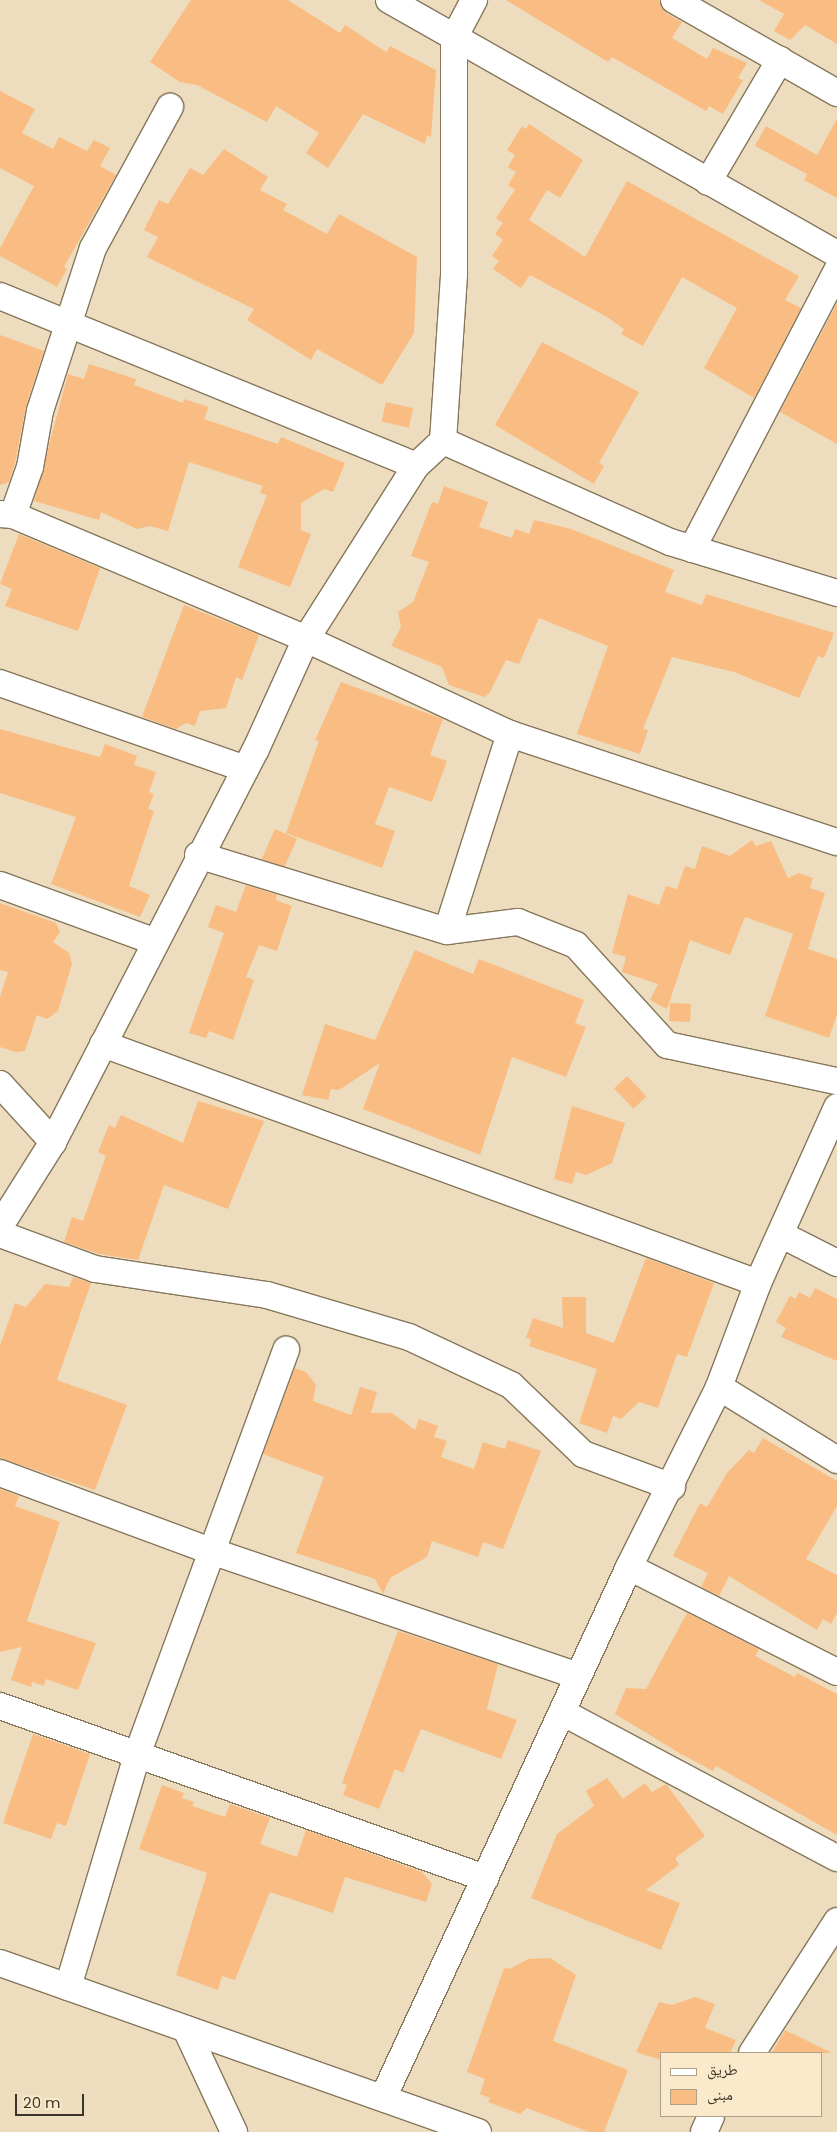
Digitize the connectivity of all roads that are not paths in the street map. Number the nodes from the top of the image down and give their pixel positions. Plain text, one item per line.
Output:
1 (389, 0) edge
2 (474, 0) edge
3 (674, 0) edge
4 (454, 38) junction
5 (780, 60) junction
6 (837, 93) edge
7 (170, 107) dead end
8 (708, 182) junction
9 (837, 254) edge
10 (837, 271) edge
11 (0, 296) edge
12 (69, 321) junction
13 (443, 441) junction
14 (416, 466) junction
15 (4, 515) edge
16 (692, 549) junction
17 (837, 593) edge
18 (306, 639) junction
19 (0, 683) edge
20 (510, 734) junction
21 (245, 769) junction
22 (837, 842) edge
23 (198, 855) junction
24 (0, 885) edge
25 (448, 931) junction
26 (156, 942) junction
27 (103, 1044) junction
28 (837, 1081) edge
29 (0, 1084) edge
30 (837, 1107) edge
31 (53, 1142) junction
32 (0, 1226) edge
33 (0, 1234) edge
34 (782, 1235) junction
35 (837, 1263) edge
36 (758, 1283) junction
37 (286, 1349) dead end
38 (719, 1386) junction
39 (837, 1460) edge
40 (0, 1473) edge
41 (672, 1487) junction
42 (214, 1552) junction
43 (629, 1567) junction
44 (837, 1672) edge
45 (579, 1676) junction
46 (0, 1706) edge
47 (562, 1712) junction
48 (137, 1755) junction
49 (837, 1858) edge
50 (485, 1878) junction
51 (837, 1921) edge
52 (0, 1963) edge
53 (68, 1987) junction
54 (186, 2029) junction
55 (753, 2052) edge
56 (383, 2098) junction
57 (711, 2117) edge
58 (234, 2132) edge
59 (478, 2132) edge
60 (704, 2132) edge

1 - 4 street
2 - 4 street
3 - 5 street
4 - 8 street
4 - 13 street
5 - 6 street
5 - 8 street
7 - 12 street
8 - 9 street
10 - 16 street
11 - 12 street
12 - 14 street
12 - 15 street
13 - 14 street
13 - 16 street
14 - 18 street
15 - 18 street
16 - 17 street
18 - 20 street
18 - 21 street
19 - 21 street
20 - 22 street
20 - 25 street
21 - 23 street
23 - 25 street
23 - 26 street
24 - 26 street
25 - 28 street
26 - 27 street
27 - 31 street
27 - 36 street
29 - 31 street
30 - 34 street
31 - 32 street
33 - 41 street
34 - 35 street
34 - 36 street
36 - 38 street
37 - 42 street
38 - 39 street
38 - 41 street
40 - 42 street
41 - 43 street
42 - 45 street
42 - 48 street
43 - 44 street
43 - 45 street
45 - 47 street
46 - 48 street
47 - 49 street
47 - 50 street
48 - 50 street
48 - 53 street
50 - 56 street
51 - 55 street
52 - 53 street
53 - 54 street
54 - 56 street
54 - 58 street
56 - 59 street
57 - 60 street

